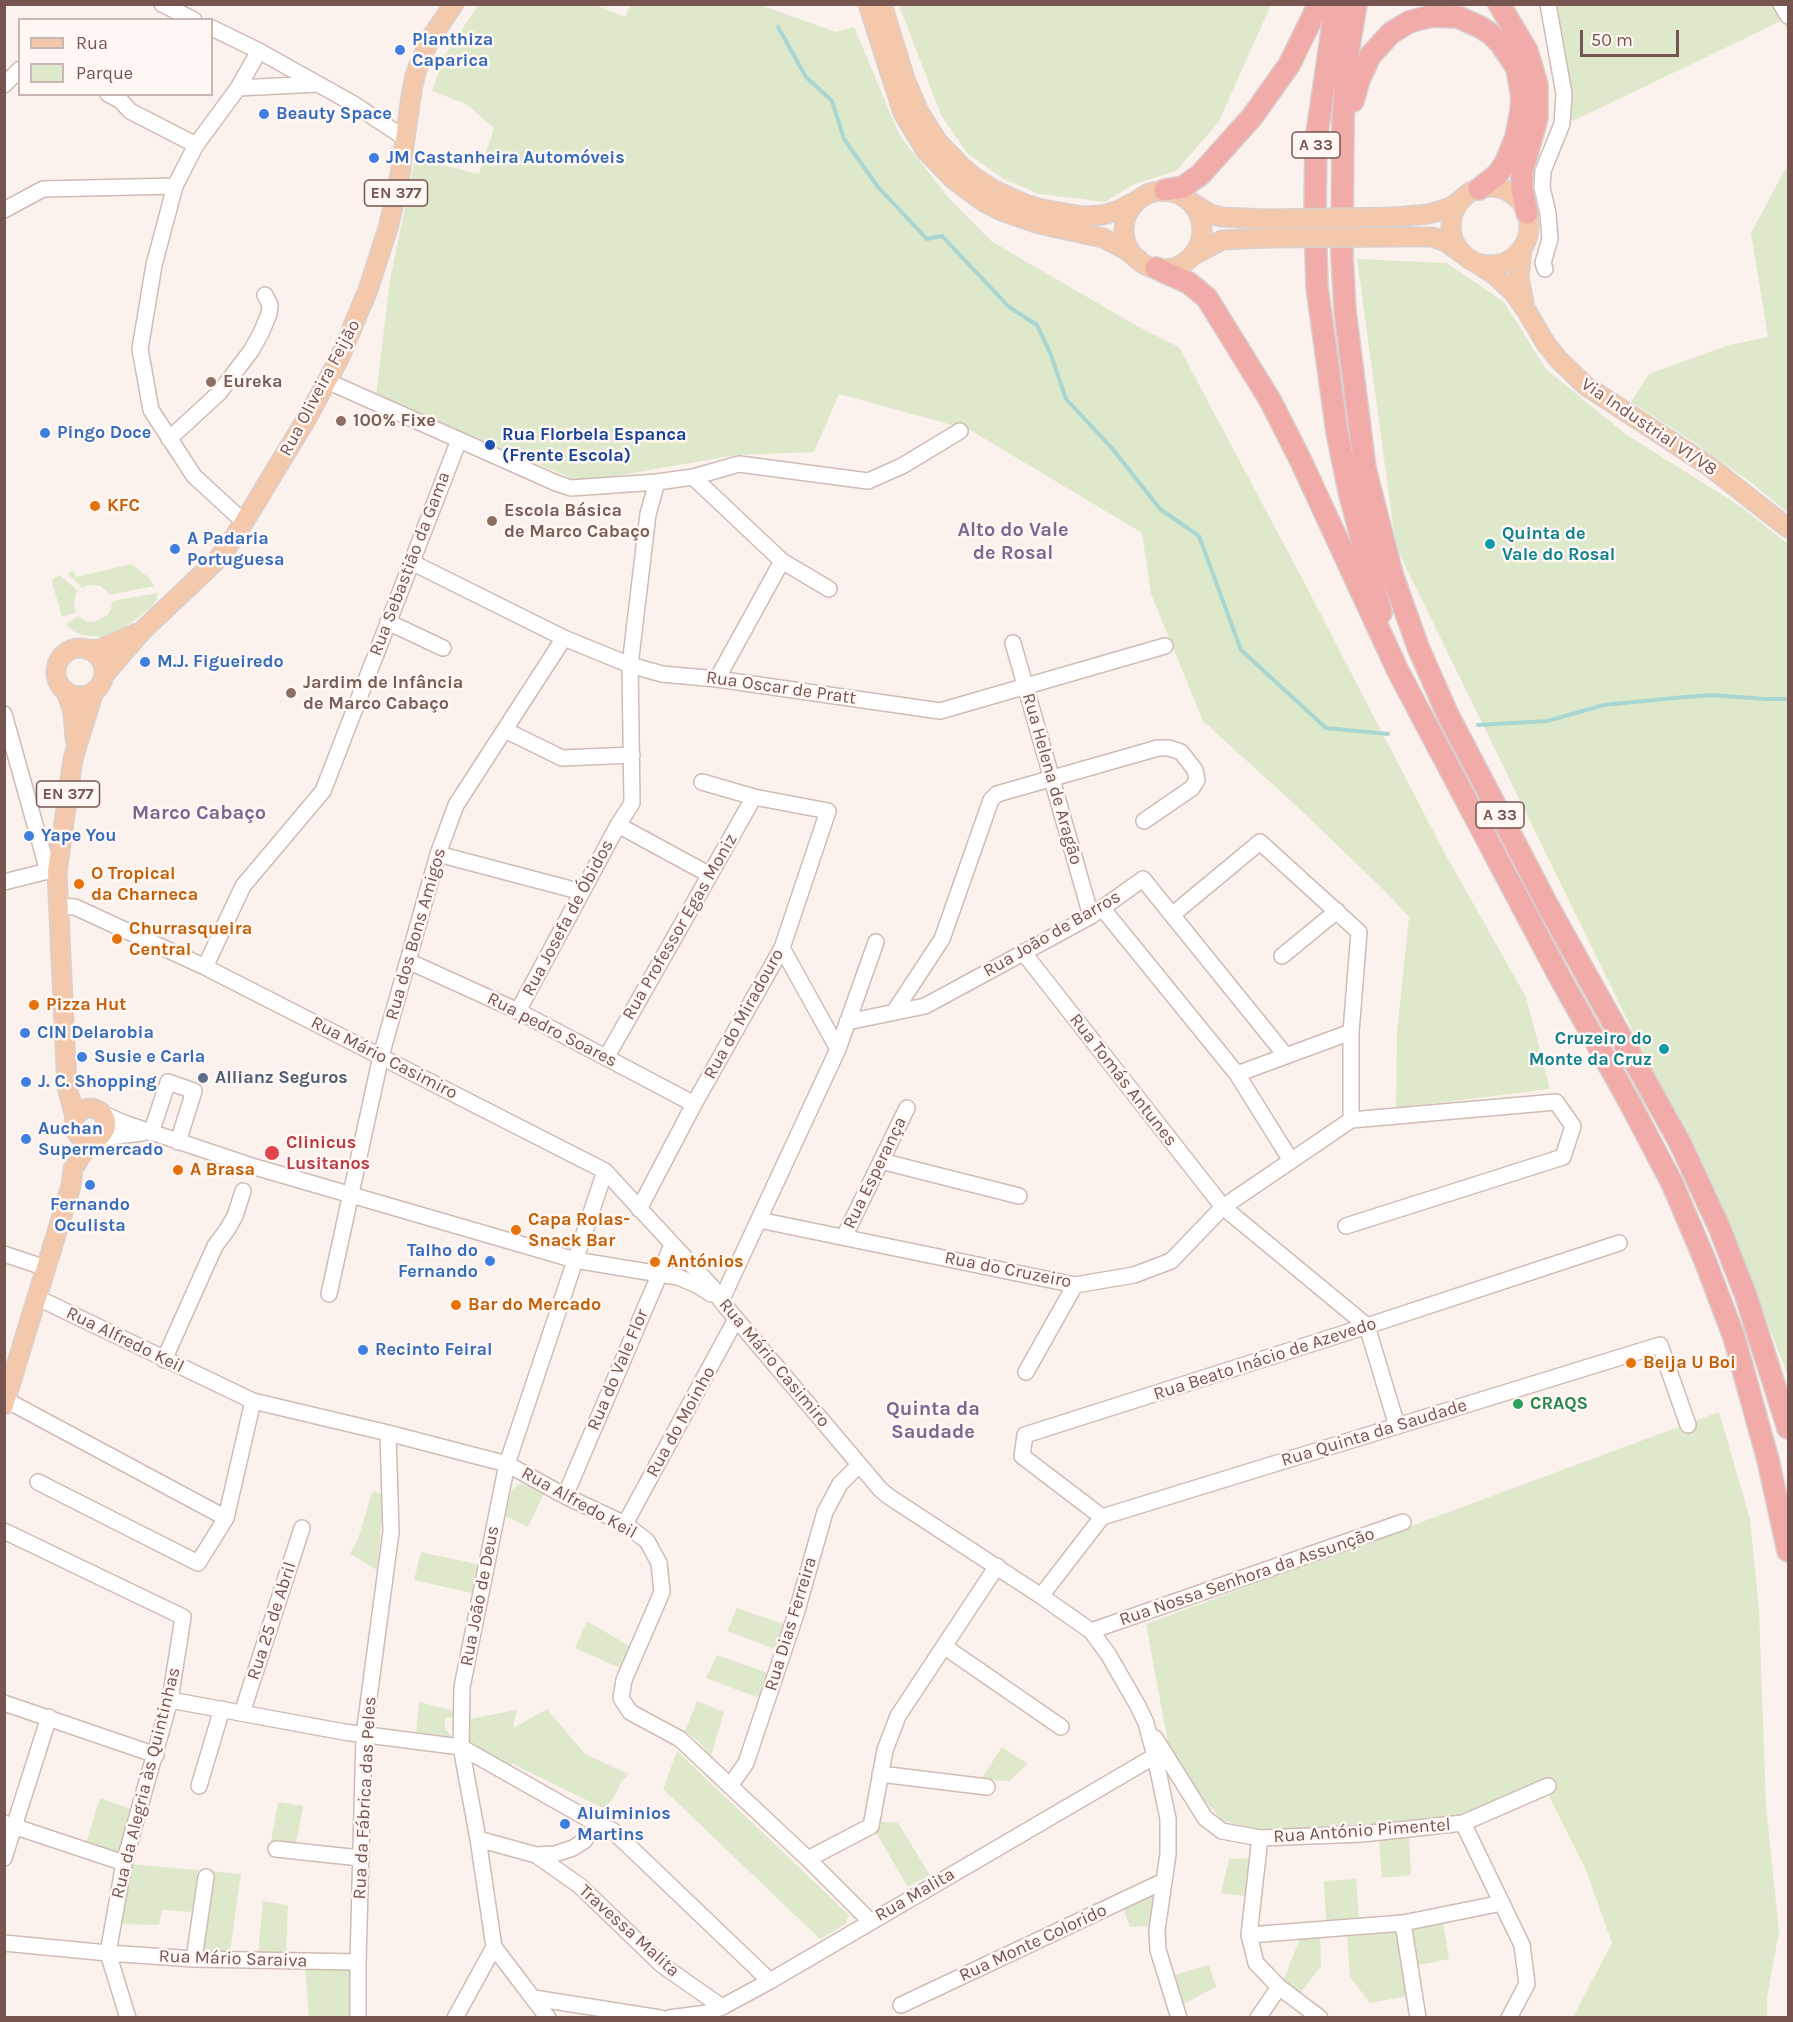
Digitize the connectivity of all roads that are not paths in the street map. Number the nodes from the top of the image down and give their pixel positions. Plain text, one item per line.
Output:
1 (162, 4) edge
2 (454, 4) edge
3 (868, 4) edge
4 (882, 4) edge
5 (1319, 4) edge
6 (1336, 4) edge
7 (1356, 4) edge
8 (1499, 4) edge
9 (1548, 4) edge
10 (1781, 4) edge
11 (1788, 16) edge
12 (190, 18) edge
13 (213, 28) edge
14 (259, 51) junction
15 (18, 71) edge
16 (317, 84) junction
17 (4, 85) edge
18 (238, 88) junction
19 (112, 96) edge
20 (405, 138) junction
21 (196, 145) junction
22 (1342, 164) junction
23 (176, 186) junction
24 (1165, 190) junction
25 (1472, 192) junction
26 (1136, 201) junction
27 (1191, 201) junction
28 (4, 210) edge
29 (1527, 213) junction
30 (1522, 250) junction
31 (1461, 253) junction
32 (1194, 255) junction
33 (1478, 264) junction
34 (1148, 265) junction
35 (1545, 269) dead end
36 (265, 295) dead end
37 (1527, 310) junction
38 (327, 381) junction
39 (960, 431) dead end
40 (169, 439) junction
41 (459, 440) junction
42 (693, 477) junction
43 (657, 482) junction
44 (244, 522) junction
45 (1788, 528) edge
46 (782, 561) junction
47 (411, 562) junction
48 (830, 589) dead end
49 (388, 622) junction
50 (143, 630) junction
51 (564, 638) junction
52 (1013, 643) dead end
53 (1165, 646) dead end
54 (443, 648) dead end
55 (88, 650) junction
56 (630, 665) junction
57 (1398, 671) junction
58 (104, 675) junction
59 (717, 679) junction
60 (1026, 685) junction
61 (66, 691) junction
62 (94, 691) junction
63 (4, 714) edge
64 (505, 730) junction
65 (76, 746) junction
66 (632, 755) junction
67 (1051, 778) junction
68 (702, 782) dead end
69 (754, 797) junction
70 (1144, 821) dead end
71 (618, 825) junction
72 (438, 854) junction
73 (53, 871) junction
74 (710, 875) junction
75 (4, 882) edge
76 (582, 892) junction
77 (59, 906) junction
78 (1337, 911) junction
79 (1096, 912) junction
80 (1172, 915) junction
81 (876, 942) dead end
82 (782, 948) junction
83 (1023, 952) junction
84 (1282, 956) dead end
85 (408, 961) junction
86 (205, 967) junction
87 (518, 1011) junction
88 (894, 1012) junction
89 (847, 1022) junction
90 (1352, 1032) junction
91 (838, 1048) junction
92 (381, 1056) junction
93 (1286, 1056) junction
94 (67, 1058) junction
95 (606, 1058) junction
96 (1237, 1074) junction
97 (694, 1104) junction
98 (907, 1108) dead end
99 (99, 1111) junction
100 (1351, 1120) junction
101 (75, 1124) junction
102 (151, 1133) junction
103 (97, 1139) junction
104 (178, 1142) junction
105 (1290, 1159) junction
106 (881, 1161) junction
107 (605, 1171) junction
108 (243, 1191) dead end
109 (351, 1195) junction
110 (1019, 1196) dead end
111 (63, 1207) junction
112 (1223, 1207) junction
113 (639, 1209) junction
114 (759, 1220) junction
115 (1346, 1226) dead end
116 (844, 1237) junction
117 (1619, 1243) dead end
118 (672, 1245) junction
119 (4, 1254) edge
120 (575, 1260) junction
121 (46, 1268) junction
122 (659, 1272) junction
123 (1075, 1285) junction
124 (329, 1294) dead end
125 (38, 1298) junction
126 (720, 1301) junction
127 (736, 1319) junction
128 (1368, 1326) junction
129 (165, 1360) junction
130 (1026, 1372) dead end
131 (253, 1401) junction
132 (5, 1403) edge
133 (1688, 1425) dead end
134 (1397, 1426) junction
135 (1788, 1428) edge
136 (388, 1432) junction
137 (507, 1464) junction
138 (859, 1465) junction
139 (38, 1482) dead end
140 (565, 1496) junction
141 (1102, 1517) junction
142 (226, 1518) junction
143 (1402, 1522) dead end
144 (625, 1524) junction
145 (302, 1528) dead end
146 (4, 1531) edge
147 (1788, 1551) edge
148 (996, 1566) junction
149 (1041, 1596) junction
150 (1091, 1631) junction
151 (945, 1647) junction
152 (170, 1700) junction
153 (4, 1703) edge
154 (222, 1709) junction
155 (242, 1713) junction
156 (49, 1717) junction
157 (1146, 1723) junction
158 (1061, 1727) dead end
159 (364, 1735) junction
160 (461, 1747) junction
161 (156, 1755) junction
162 (1155, 1756) junction
163 (880, 1774) junction
164 (199, 1786) dead end
165 (730, 1786) junction
166 (1548, 1786) dead end
167 (987, 1787) dead end
168 (1463, 1823) junction
169 (597, 1824) junction
170 (10, 1825) edge
171 (1260, 1838) junction
172 (478, 1839) junction
173 (276, 1849) dead end
174 (536, 1855) junction
175 (4, 1858) edge
176 (360, 1858) junction
177 (808, 1859) junction
178 (124, 1863) junction
179 (206, 1877) dead end
180 (1164, 1881) junction
181 (1502, 1903) junction
182 (870, 1922) junction
183 (1403, 1923) junction
184 (1249, 1935) junction
185 (4, 1943) edge
186 (494, 1947) junction
187 (108, 1953) junction
188 (194, 1959) junction
189 (358, 1962) junction
190 (770, 1981) junction
191 (1279, 1987) junction
192 (534, 1998) junction
193 (902, 2005) dead end
194 (722, 2007) junction
195 (128, 2018) edge
196 (358, 2018) edge
197 (455, 2018) edge
198 (548, 2018) edge
199 (660, 2018) edge
200 (669, 2018) edge
201 (1179, 2018) edge
202 (1258, 2018) edge
203 (1320, 2018) edge
204 (1418, 2018) edge
205 (1509, 2018) edge

1 - 12 street
2 - 20 main road, Rua Oliveira Feijão / EN 377
3 - 34 main road
4 - 26 main road
5 - 24 highway
6 - 57 highway, A 33
7 - 22 highway, A 33
8 - 29 highway
9 - 35 street
10 - 11 street
13 - 14 street
14 - 16 street
14 - 18 street
15 - 17 street
16 - 18 street
16 - 20 street
18 - 21 street
19 - 21 street
20 - 38 main road, Rua Oliveira Feijão / EN 377
21 - 23 street
22 - 25 highway
22 - 135 highway, A 33
23 - 28 street
23 - 40 street
24 - 26 main road
24 - 27 main road
25 - 27 main road, bridge
25 - 29 main road
25 - 31 main road
26 - 34 main road
27 - 32 main road
29 - 30 main road
30 - 33 main road
30 - 37 main road, Via Industrial V1/V8
31 - 32 main road, bridge
31 - 33 main road
32 - 34 main road
33 - 37 main road, Via Industrial V1/V8
34 - 57 highway
36 - 40 street
37 - 45 main road, Via Industrial V1/V8
38 - 41 street
38 - 44 main road, Rua Oliveira Feijão / EN 377
39 - 42 street
40 - 44 street
41 - 43 street
41 - 47 street, Rua Sebastião da Gama
42 - 43 street
42 - 46 street
43 - 56 street, Rua Josefa de Óbidos
44 - 50 main road, Rua Oliveira Feijão / EN 377
46 - 48 street
46 - 59 street
47 - 49 street, Rua Sebastião da Gama
47 - 51 street, Rua Oscar de Pratt
49 - 54 street
49 - 86 street, Rua Sebastião da Gama
50 - 55 main road, Rua Oliveira Feijão / EN 377
50 - 58 main road, Rua Oliveira Feijão / EN 377
51 - 56 street, Rua Oscar de Pratt
51 - 64 street, Rua dos Bons Amigos
52 - 60 street, Rua Helena de Aragão
53 - 60 street, Rua Oscar de Pratt
55 - 58 main road
55 - 61 main road, EN 377
56 - 59 street, Rua Oscar de Pratt
56 - 66 street, Rua Josefa de Óbidos
57 - 147 highway, A 33
58 - 62 main road, EN 377
59 - 60 street, Rua Oscar de Pratt
60 - 67 street, Rua Helena de Aragão
61 - 62 main road
61 - 65 main road, EN 377
62 - 65 main road, EN 377
63 - 73 street
64 - 66 street
64 - 72 street, Rua dos Bons Amigos
65 - 73 main road, EN 377
66 - 71 street, Rua Josefa de Óbidos
67 - 70 street
67 - 79 street, Rua Helena de Aragão
67 - 88 street
68 - 69 street
69 - 74 street, Rua Professor Egas Moniz
69 - 82 street, Rua do Miradouro
71 - 74 street
71 - 76 street, Rua Josefa de Óbidos
72 - 76 street
72 - 85 street, Rua dos Bons Amigos
73 - 75 street
73 - 77 main road, EN 377
74 - 95 street, Rua Professor Egas Moniz
76 - 87 street, Rua Josefa de Óbidos
77 - 86 street, Rua Mário Casimiro
77 - 94 main road, EN 377
78 - 80 street
78 - 84 street
78 - 90 street
79 - 80 street, Rua João de Barros
79 - 83 street, Rua João de Barros
79 - 96 street
80 - 93 street, Rua João de Barros
81 - 89 street
82 - 91 street
82 - 97 street, Rua do Miradouro
83 - 88 street, Rua João de Barros
83 - 112 street, Rua Tomás Antunes
85 - 87 street, Rua pedro Soares
85 - 92 street, Rua dos Bons Amigos
86 - 92 street, Rua Mário Casimiro
87 - 95 street, Rua pedro Soares
88 - 89 street, Rua João de Barros
89 - 91 street
90 - 93 street
90 - 100 street
91 - 114 street
92 - 107 street, Rua Mário Casimiro
92 - 109 street, Rua dos Bons Amigos
93 - 96 street
94 - 99 main road, EN 377
94 - 101 main road, EN 377
95 - 97 street, Rua pedro Soares
96 - 105 street
97 - 113 street, Rua do Miradouro
98 - 106 street, Rua Esperança
99 - 101 main road
99 - 102 street
99 - 103 main road
100 - 105 street, Rua do Cruzeiro
100 - 115 street
101 - 103 main road
101 - 111 main road, EN 377
102 - 103 street
102 - 104 street
102 - 104 street
103 - 111 main road, EN 377
104 - 109 street
105 - 112 street, Rua do Cruzeiro
106 - 110 street
106 - 116 street, Rua Esperança
107 - 113 street, Rua Mário Casimiro
107 - 120 street, Rua João de Deus
108 - 129 street
109 - 120 street
109 - 124 street, Rua dos Bons Amigos
111 - 121 main road, EN 377
112 - 123 street, Rua do Cruzeiro
112 - 128 street, Rua Tomás Antunes
113 - 118 street, Rua Mário Casimiro
114 - 116 street, Rua do Cruzeiro
114 - 126 street
116 - 123 street, Rua do Cruzeiro
117 - 128 street, Rua Beato Inácio de Azevedo
118 - 122 street, Rua do Vale Flor
118 - 126 street, Rua Mário Casimiro
119 - 121 street
120 - 122 street
120 - 137 street, Rua João de Deus
121 - 125 main road, EN 377
122 - 126 street
122 - 140 street, Rua do Vale Flor
123 - 130 street
125 - 129 street, Rua Alfredo Keil
125 - 132 main road, EN 377
126 - 127 street, Rua Mário Casimiro
127 - 138 street, Rua Mário Casimiro
127 - 144 street, Rua do Moinho
128 - 134 street
128 - 141 street, Rua Beato Inácio de Azevedo
129 - 131 street, Rua Alfredo Keil
131 - 136 street, Rua Alfredo Keil
131 - 142 street
132 - 142 street
133 - 134 street, Rua Quinta da Saudade
134 - 141 street, Rua Quinta da Saudade
136 - 137 street, Rua Alfredo Keil
136 - 159 street, Rua da Fábrica das Peles
137 - 140 street, Rua Alfredo Keil
137 - 160 street, Rua João de Deus
138 - 148 street, Rua Mário Casimiro
138 - 165 street, Rua Dias Ferreira
139 - 142 street
140 - 144 street, Rua Alfredo Keil
141 - 149 street
143 - 150 street, Rua Nossa Senhora da Assunção
144 - 165 street, Rua Alfredo Keil
145 - 155 street, Rua 25 de Abril
146 - 152 street, Rua da Alegria às Quintinhas
148 - 149 street, Rua Mário Casimiro
148 - 151 street
149 - 150 street, Rua Mário Casimiro
150 - 157 street, Rua Mário Casimiro
151 - 158 street
151 - 163 street
152 - 154 street
152 - 161 street, Rua da Alegria às Quintinhas
153 - 156 street
154 - 155 street
154 - 164 street
155 - 159 street
156 - 161 street
156 - 170 street
157 - 162 street, Rua Mário Casimiro
157 - 171 street, Rua António Pimentel
159 - 160 street
159 - 176 street, Rua da Fábrica das Peles
160 - 169 street
160 - 172 street, Rua João de Deus
161 - 178 street, Rua da Alegria às Quintinhas
162 - 180 street, Rua Mário Casimiro
162 - 182 street, Rua Malita
163 - 167 street
163 - 177 street
165 - 177 street, Rua Alfredo Keil
166 - 168 street, Rua António Pimentel
168 - 171 street, Rua António Pimentel
168 - 181 street, Rua António Pimentel
169 - 174 street, Travessa Malita
169 - 190 street
170 - 175 street
170 - 178 street
171 - 184 street, Rua António Pimentel
172 - 174 street, Travessa Malita
172 - 186 street, Rua João de Deus
173 - 176 street
174 - 194 street, Travessa Malita
176 - 189 street, Rua da Fábrica das Peles
177 - 182 street, Rua Alfredo Keil
178 - 187 street, Rua da Alegria às Quintinhas
179 - 188 street
180 - 193 street, Rua Monte Colorido
180 - 201 street, Rua Mário Casimiro
181 - 183 street
181 - 205 street, Rua António Pimentel
182 - 190 street, Rua Malita
183 - 184 street
183 - 204 street
184 - 191 street, Rua António Pimentel
185 - 187 street, Rua Mário Saraiva
186 - 192 street, Rua João de Deus
186 - 197 street
187 - 188 street, Rua Mário Saraiva
187 - 195 street, Rua da Alegria às Quintinhas
188 - 189 street, Rua Mário Saraiva
189 - 196 street, Rua da Fábrica das Peles
190 - 194 street, Rua Malita
191 - 202 street
191 - 203 street, Rua António Pimentel
192 - 198 street, Rua João de Deus
192 - 199 street
194 - 200 street, Rua Malita

